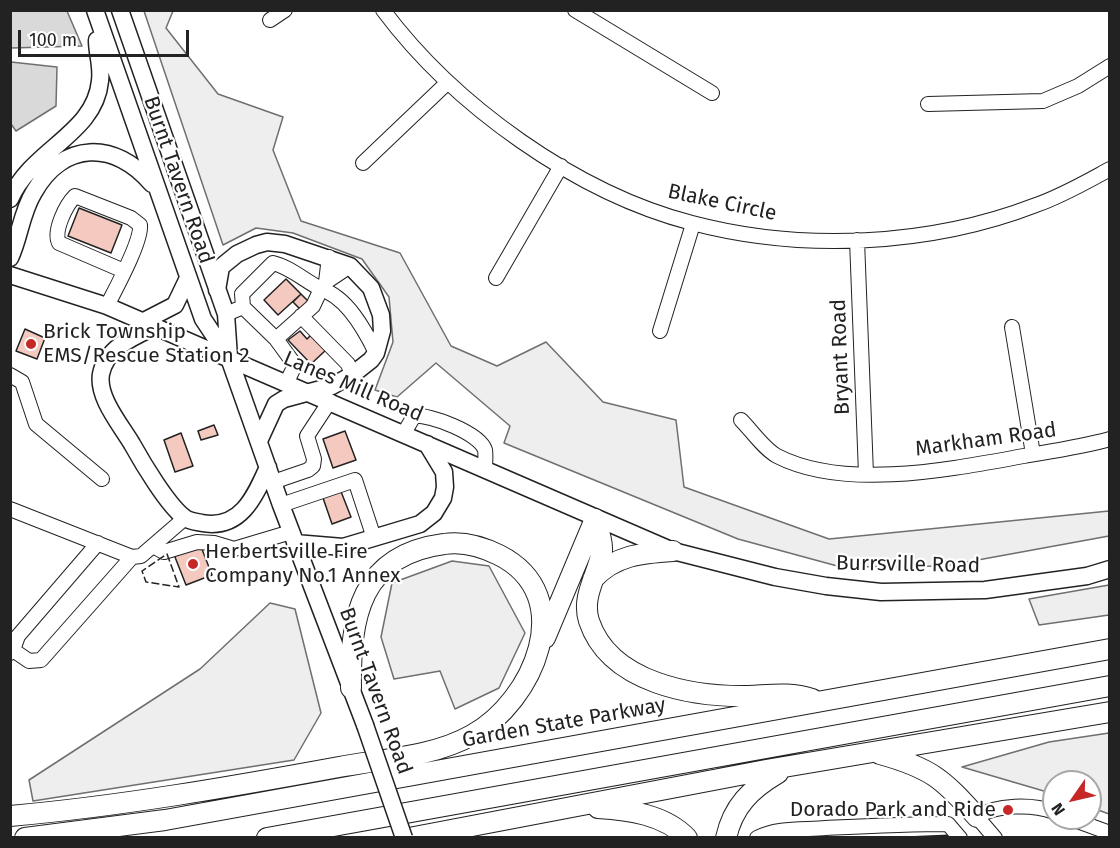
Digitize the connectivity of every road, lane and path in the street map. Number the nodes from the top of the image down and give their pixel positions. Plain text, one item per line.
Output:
1 (120, 10) edge
2 (285, 10) edge
3 (383, 10) edge
4 (575, 10) edge
5 (96, 13) edge
6 (270, 20) dead end
7 (1110, 66) edge
8 (447, 83) junction
9 (712, 93) dead end
10 (928, 104) dead end
11 (363, 163) dead end
12 (561, 166) junction
13 (1110, 169) edge
14 (157, 189) junction
15 (10, 199) edge
16 (693, 224) junction
17 (857, 240) junction
18 (329, 257) junction
19 (10, 258) edge
20 (350, 266) junction
21 (124, 271) junction
22 (10, 275) edge
23 (188, 278) junction
24 (496, 278) dead end
25 (324, 286) junction
26 (217, 290) junction
27 (107, 306) junction
28 (243, 307) junction
29 (226, 314) junction
30 (302, 316) junction
31 (148, 324) junction
32 (1012, 327) dead end
33 (660, 331) dead end
34 (276, 339) junction
35 (376, 353) junction
36 (229, 358) junction
37 (10, 375) edge
38 (352, 375) junction
39 (287, 382) junction
40 (309, 392) junction
41 (330, 401) junction
42 (741, 420) dead end
43 (404, 433) junction
44 (1110, 439) edge
45 (259, 441) junction
46 (426, 443) junction
47 (1033, 454) junction
48 (485, 469) junction
49 (270, 474) junction
50 (866, 474) junction
51 (102, 479) dead end
52 (281, 505) junction
53 (10, 509) edge
54 (185, 518) junction
55 (595, 519) junction
56 (293, 538) junction
57 (375, 538) junction
58 (98, 543) junction
59 (153, 546) junction
60 (673, 551) junction
61 (132, 557) junction
62 (1110, 569) edge
63 (593, 579) junction
64 (1110, 648) edge
65 (12, 652) edge
66 (538, 654) junction
67 (1110, 686) edge
68 (351, 688) junction
69 (820, 702) junction
70 (1110, 712) edge
71 (875, 753) junction
72 (786, 768) junction
73 (571, 806) junction
74 (1042, 808) edge
75 (10, 816) edge
76 (977, 817) junction
77 (25, 837) edge
78 (267, 837) edge
79 (406, 837) edge
80 (687, 837) edge
81 (726, 837) edge
82 (758, 837) edge
83 (960, 837) edge
84 (995, 837) edge

1 - 26 main road, Burnt Tavern Road
2 - 6 street
3 - 8 street, Blake Circle
4 - 9 street
5 - 14 main road, Burnt Tavern Road
5 - 15 main road
7 - 10 street
8 - 11 street
8 - 12 street, Blake Circle
12 - 16 street, Blake Circle
12 - 24 street
13 - 17 street, Blake Circle
14 - 19 main road
14 - 23 main road, Burnt Tavern Road
16 - 17 street, Blake Circle
16 - 33 street
17 - 50 street, Bryant Road
18 - 20 main road
18 - 25 street
18 - 26 main road
20 - 25 street
20 - 35 main road
21 - 21 street
21 - 27 street
22 - 27 main road, Lanes Mill Road
23 - 31 main road
23 - 36 main road, Burnt Tavern Road
25 - 28 street
25 - 30 street
25 - 35 street
26 - 29 main road, Burnt Tavern Road
27 - 31 main road, Lanes Mill Road
28 - 29 street
28 - 34 street
29 - 36 main road, Burnt Tavern Road
30 - 34 street
30 - 38 street
31 - 36 main road, Lanes Mill Road
31 - 54 main road
32 - 47 street
34 - 39 street
35 - 38 main road
36 - 39 main road, Lanes Mill Road
36 - 45 main road, Burnt Tavern Road
37 - 51 street
38 - 40 main road
39 - 40 main road, Lanes Mill Road
40 - 41 main road, Lanes Mill Road
40 - 45 main road
41 - 43 main road, Lanes Mill Road
41 - 49 street
42 - 50 street, Markham Road
43 - 46 main road, Lanes Mill Road
43 - 48 street
44 - 47 street, Markham Road
45 - 49 main road, Burnt Tavern Road
46 - 48 main road, Lanes Mill Road
46 - 57 main road
47 - 50 street, Markham Road
48 - 55 main road, Lanes Mill Road
49 - 52 main road, Burnt Tavern Road
49 - 54 main road
52 - 56 main road, Burnt Tavern Road
52 - 57 street
53 - 58 street
54 - 59 street
55 - 60 main road, Lanes Mill Road
55 - 63 highway
55 - 66 highway
56 - 57 main road
56 - 59 street
56 - 68 main road, Burnt Tavern Road
58 - 61 street
58 - 65 street
59 - 61 street
60 - 62 main road, Burrsville Road
60 - 63 highway
61 - 65 street
63 - 69 highway
64 - 69 highway, Garden State Parkway
66 - 68 highway
66 - 75 highway
67 - 78 highway
68 - 79 main road, Burnt Tavern Road, bridge
69 - 77 highway, Garden State Parkway
70 - 71 highway
71 - 72 highway
71 - 76 highway
72 - 73 highway
72 - 81 highway
73 - 79 highway
73 - 80 highway
74 - 76 street
76 - 84 street
82 - 83 street

